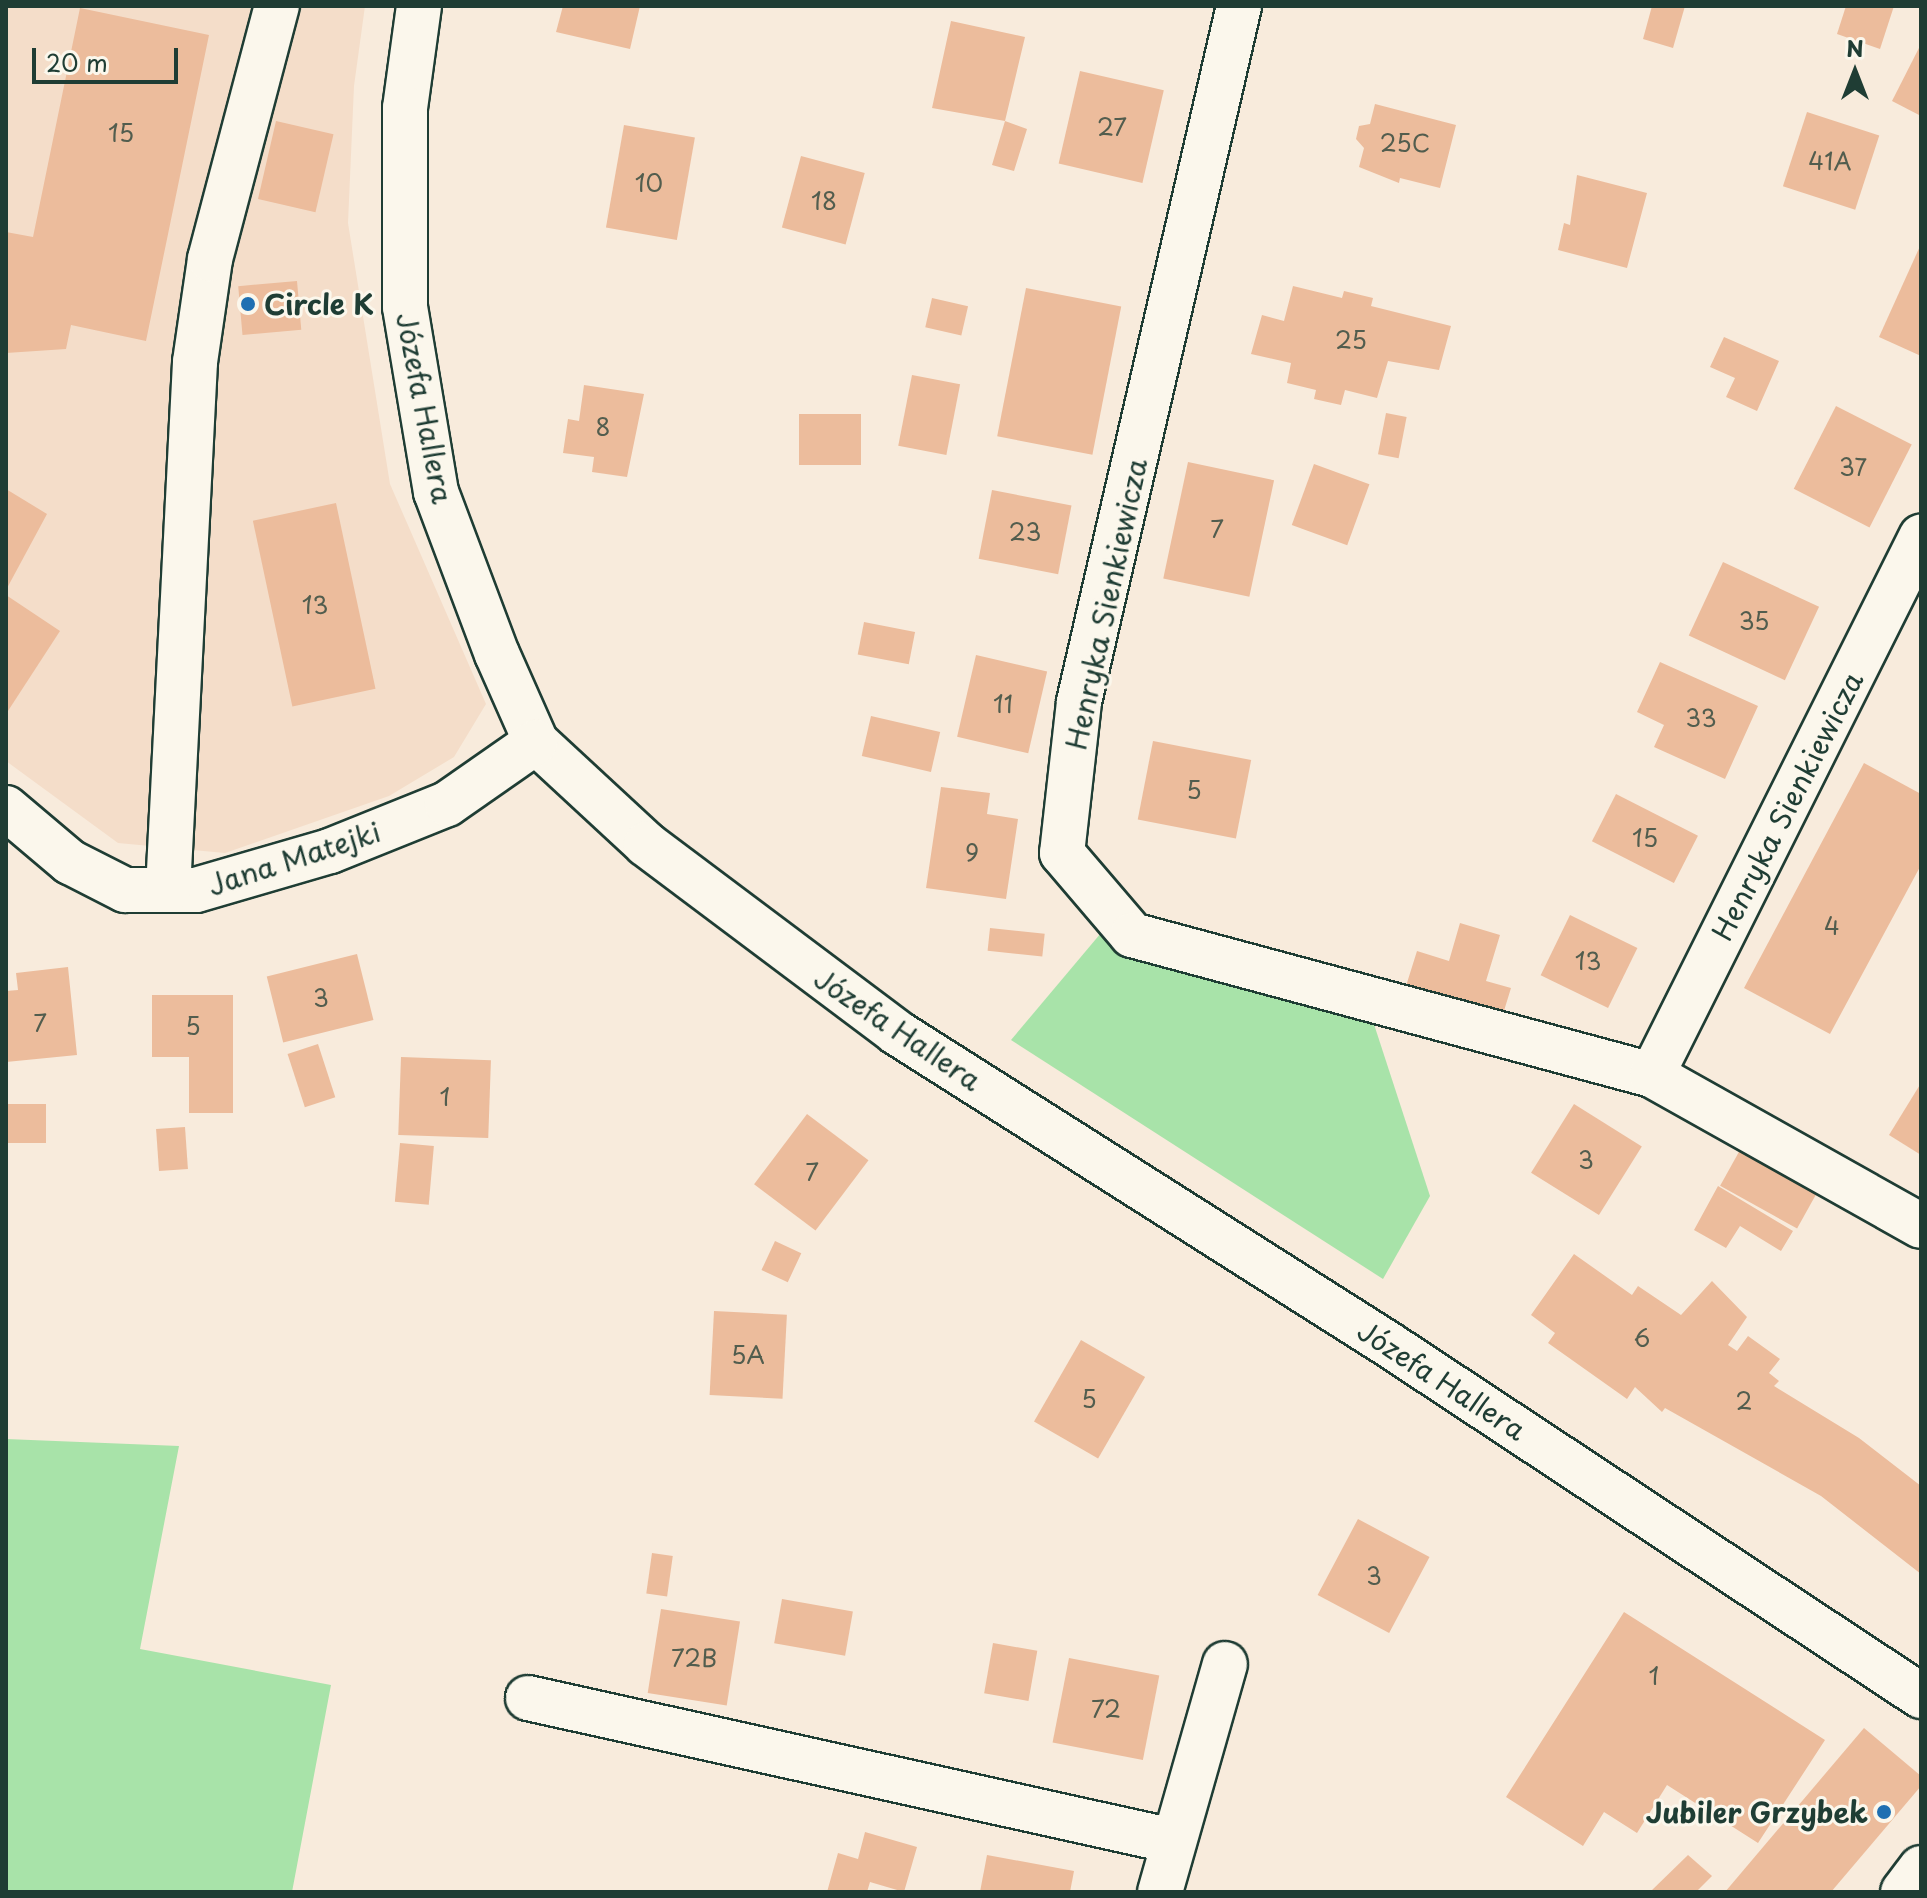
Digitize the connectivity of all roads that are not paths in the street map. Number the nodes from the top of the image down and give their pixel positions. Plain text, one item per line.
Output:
1 (277, 6) edge
2 (419, 6) edge
3 (1239, 6) edge
4 (1921, 537) edge
5 (536, 742) junction
6 (6, 808) edge
7 (168, 890) junction
8 (1652, 1075) junction
9 (1921, 1226) edge
10 (1225, 1664) dead end
11 (1921, 1696) edge
12 (528, 1698) dead end
13 (1173, 1841) junction
14 (1921, 1868) edge
15 (1160, 1892) edge
16 (1903, 1892) edge

1 - 7 street
2 - 5 street, Józefa Hallera
3 - 8 street, Henryka Sienkiewicza
4 - 8 street, Henryka Sienkiewicza
5 - 7 street, Jana Matejki
5 - 11 street, Józefa Hallera
6 - 7 street, Jana Matejki
8 - 9 street, Henryka Sienkiewicza
10 - 13 street
12 - 13 street
13 - 15 street
14 - 16 street

